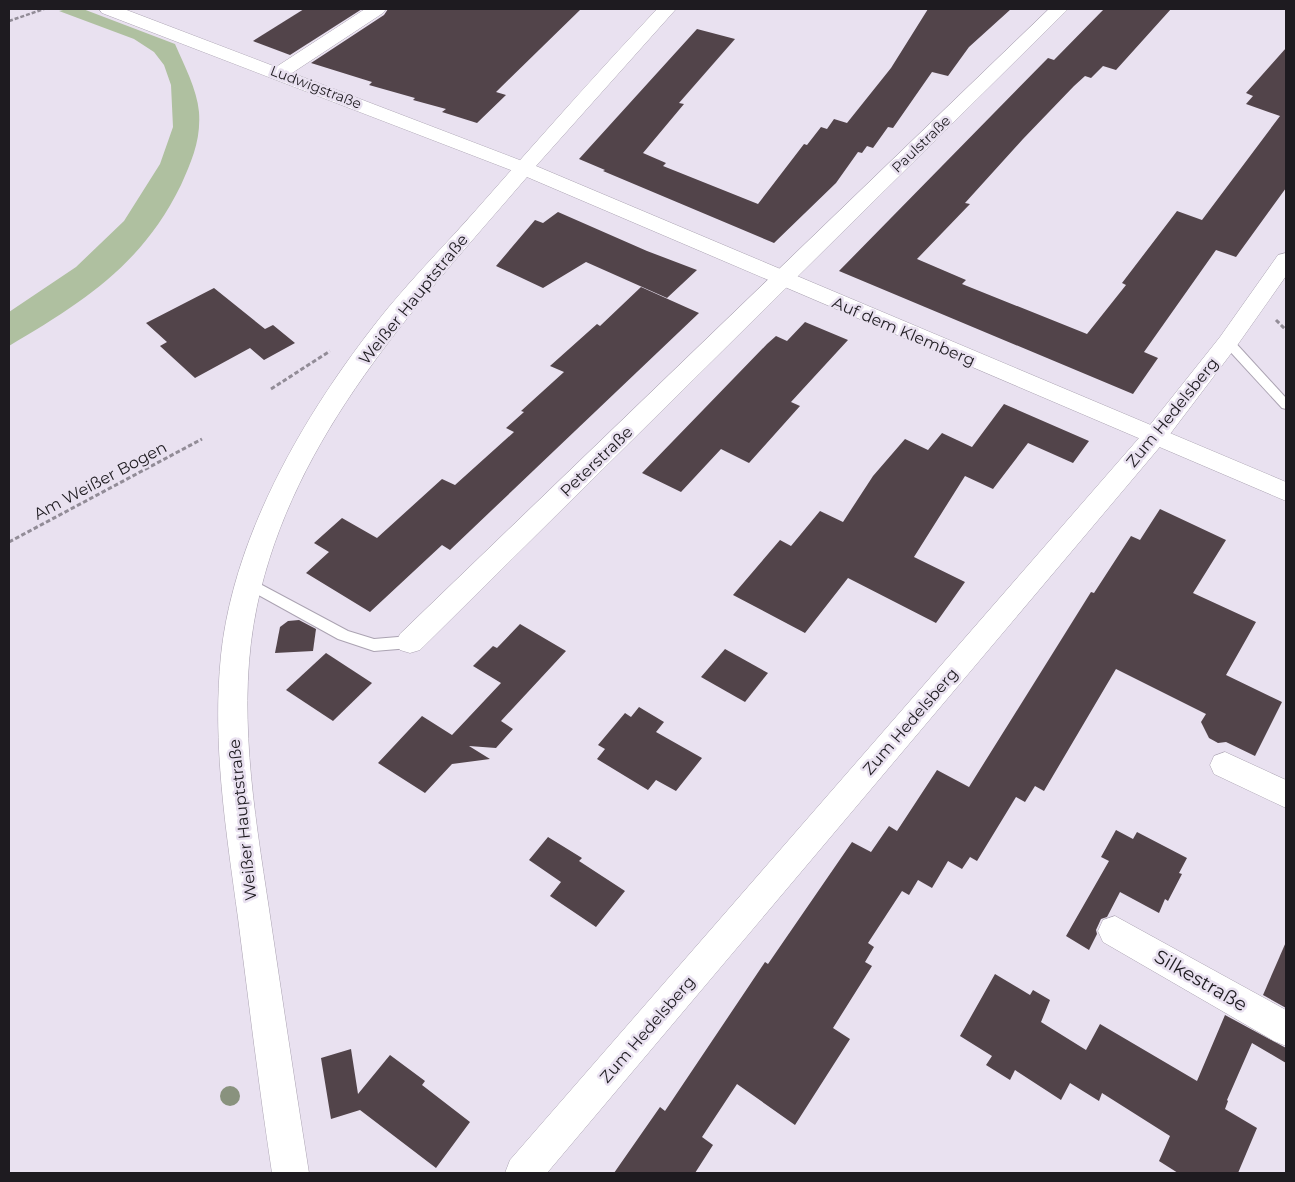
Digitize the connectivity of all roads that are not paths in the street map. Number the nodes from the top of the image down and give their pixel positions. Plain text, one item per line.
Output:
1 (108, 9) edge
2 (377, 9) edge
3 (668, 9) edge
4 (1059, 9) edge
5 (279, 73) junction
6 (523, 168) junction
7 (1286, 260) edge
8 (782, 279) junction
9 (1228, 342) junction
10 (1286, 405) edge
11 (1155, 436) junction
12 (1286, 492) edge
13 (249, 583) junction
14 (410, 642) joint
15 (1225, 765) dead end
16 (1286, 795) edge
17 (1115, 931) dead end
18 (1286, 1029) edge
19 (290, 1173) edge
20 (523, 1173) edge

1 - 5 street, Ludwigstraße
2 - 5 street
3 - 6 street, Weißer Hauptstraße
4 - 8 street, Paulstraße
5 - 6 street, Ludwigstraße
6 - 8 street, Auf dem Klemberg
6 - 13 street, Weißer Hauptstraße
7 - 9 street, Zum Hedelsberg
8 - 11 street, Auf dem Klemberg
8 - 14 street, Peterstraße
9 - 10 lane
9 - 11 street, Zum Hedelsberg
11 - 12 street, Auf dem Klemberg
11 - 20 street, Zum Hedelsberg
13 - 14 lane
13 - 19 street, Weißer Hauptstraße
15 - 16 street
17 - 18 street, Silkestraße

